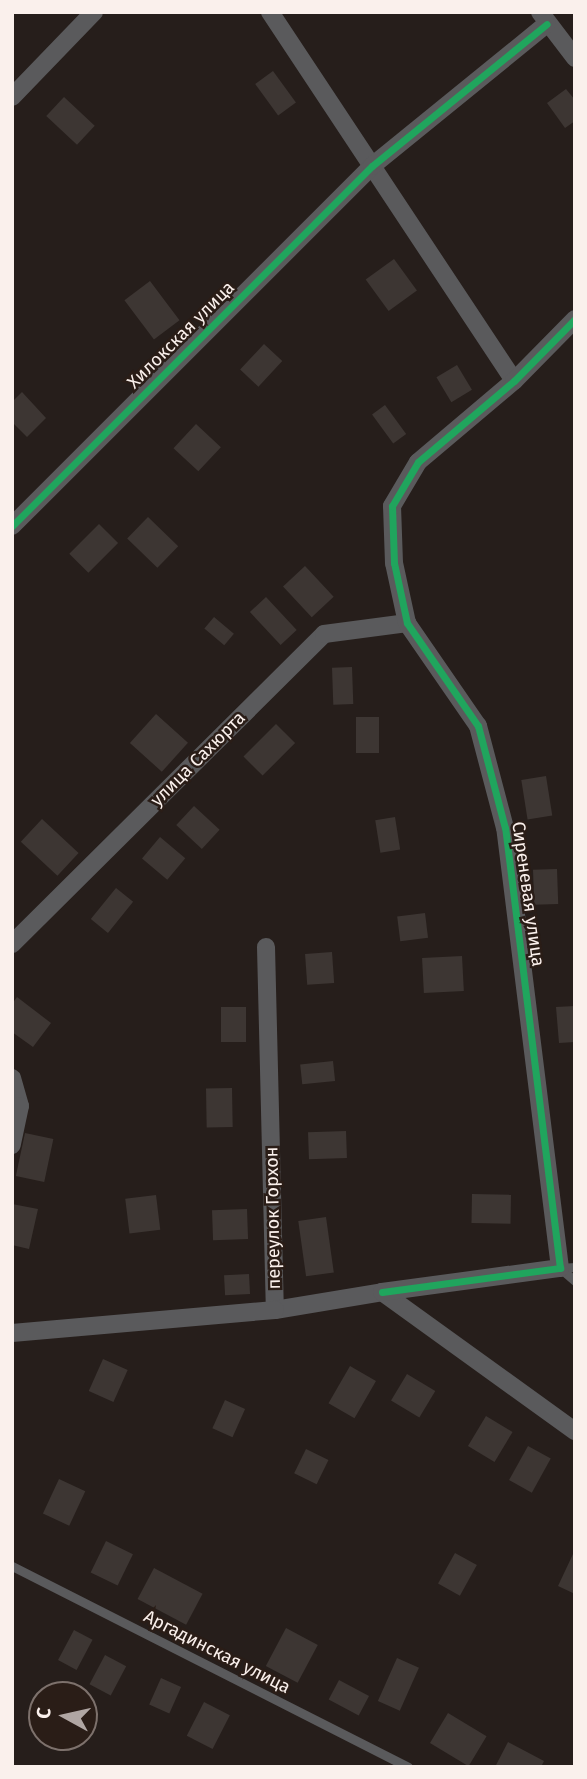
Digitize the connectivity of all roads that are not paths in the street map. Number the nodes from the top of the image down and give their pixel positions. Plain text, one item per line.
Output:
1 (94, 12) edge
2 (270, 12) edge
3 (543, 18) edge
4 (575, 58) edge
5 (12, 97) edge
6 (372, 166) junction
7 (575, 319) edge
8 (514, 381) junction
9 (12, 526) edge
10 (407, 623) junction
11 (12, 944) edge
12 (266, 947) dead end
13 (12, 1078) edge
14 (12, 1145) edge
15 (567, 1268) edge
16 (575, 1281) edge
17 (382, 1292) junction
18 (275, 1310) junction
19 (12, 1333) edge
20 (575, 1431) edge
21 (12, 1566) edge
22 (408, 1767) edge

1 - 5 street
2 - 6 street
3 - 4 street
3 - 6 street, Хилокская улица
6 - 8 street
6 - 9 street, Хилокская улица
7 - 8 street
8 - 10 street, Сиреневая улица
10 - 11 street, улица Сахюрта
10 - 15 street, Сиреневая улица
12 - 18 street, переулок Горхон
13 - 14 street
15 - 16 lane
15 - 17 street, переулок Горхон
17 - 18 street, переулок Горхон
17 - 20 street
18 - 19 street
21 - 22 lane, Аргадинская улица

